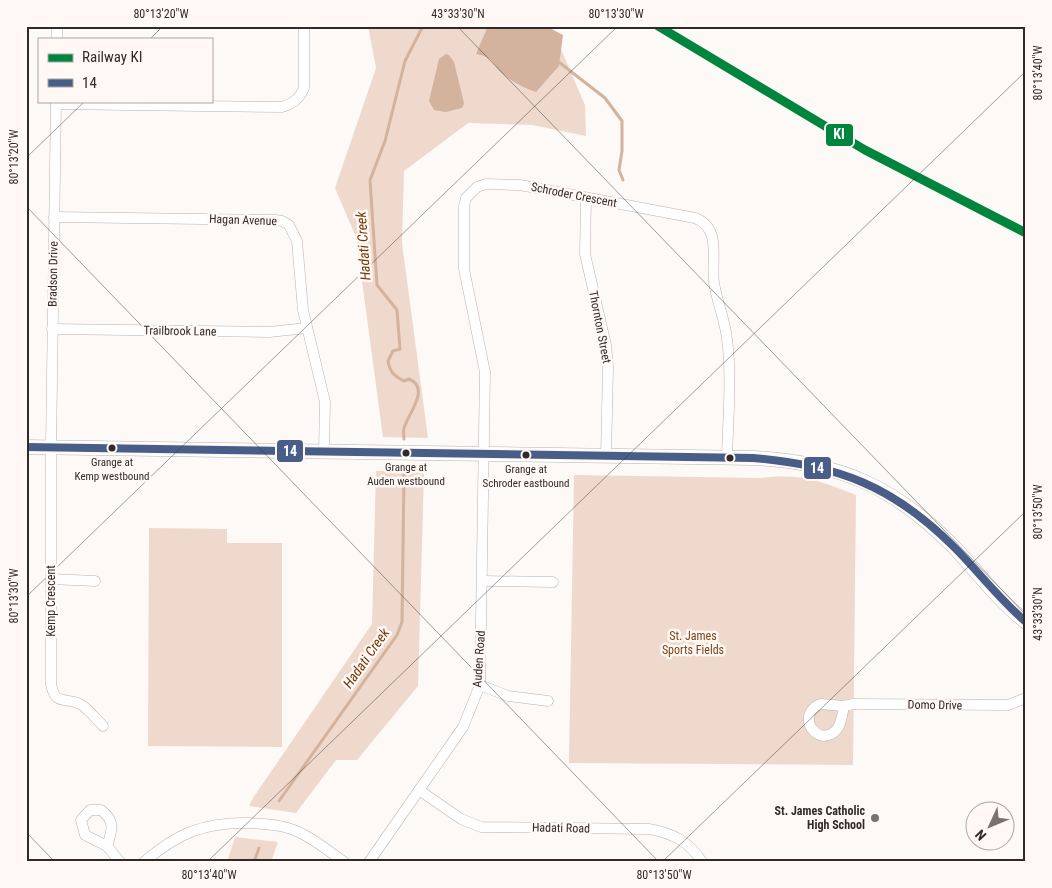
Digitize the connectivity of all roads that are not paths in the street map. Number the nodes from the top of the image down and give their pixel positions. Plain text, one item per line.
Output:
1 (304, 26) edge
2 (56, 103) edge
3 (586, 198) junction
4 (54, 217) junction
5 (307, 328) junction
6 (52, 329) junction
7 (26, 447) edge
8 (50, 447) junction
9 (324, 451) junction
10 (484, 454) junction
11 (606, 457) junction
12 (727, 458) junction
13 (51, 579) junction
14 (95, 581) dead end
15 (482, 581) junction
16 (553, 582) dead end
17 (1026, 622) edge
18 (480, 685) junction
19 (1026, 698) edge
20 (548, 701) dead end
21 (844, 706) dead end
22 (103, 726) dead end
23 (419, 790) junction
24 (107, 846) dead end
25 (120, 862) edge
26 (144, 862) edge
27 (344, 862) edge
28 (369, 862) edge
29 (702, 862) edge

1 - 2 street
2 - 4 street, Bradson Drive
3 - 10 street, Schroder Crescent
3 - 11 street, Thornton Street
3 - 12 street, Schroder Crescent
4 - 5 street, Hagan Avenue
4 - 6 street, Bradson Drive
5 - 6 street, Trailbrook Lane
5 - 9 street, Hagan Avenue
6 - 8 street, Bradson Drive
7 - 8 main road
8 - 9 main road
8 - 13 street, Kemp Crescent
9 - 10 main road
10 - 11 main road
10 - 15 street, Auden Road
11 - 12 main road
12 - 17 main road
13 - 14 street
13 - 22 street, Kemp Crescent
15 - 16 street
15 - 18 street, Auden Road
18 - 20 street
18 - 23 street, Auden Road
19 - 21 street, Domo Drive
23 - 28 street, Auden Road
23 - 29 street, Hadati Road
24 - 25 street
26 - 27 street

